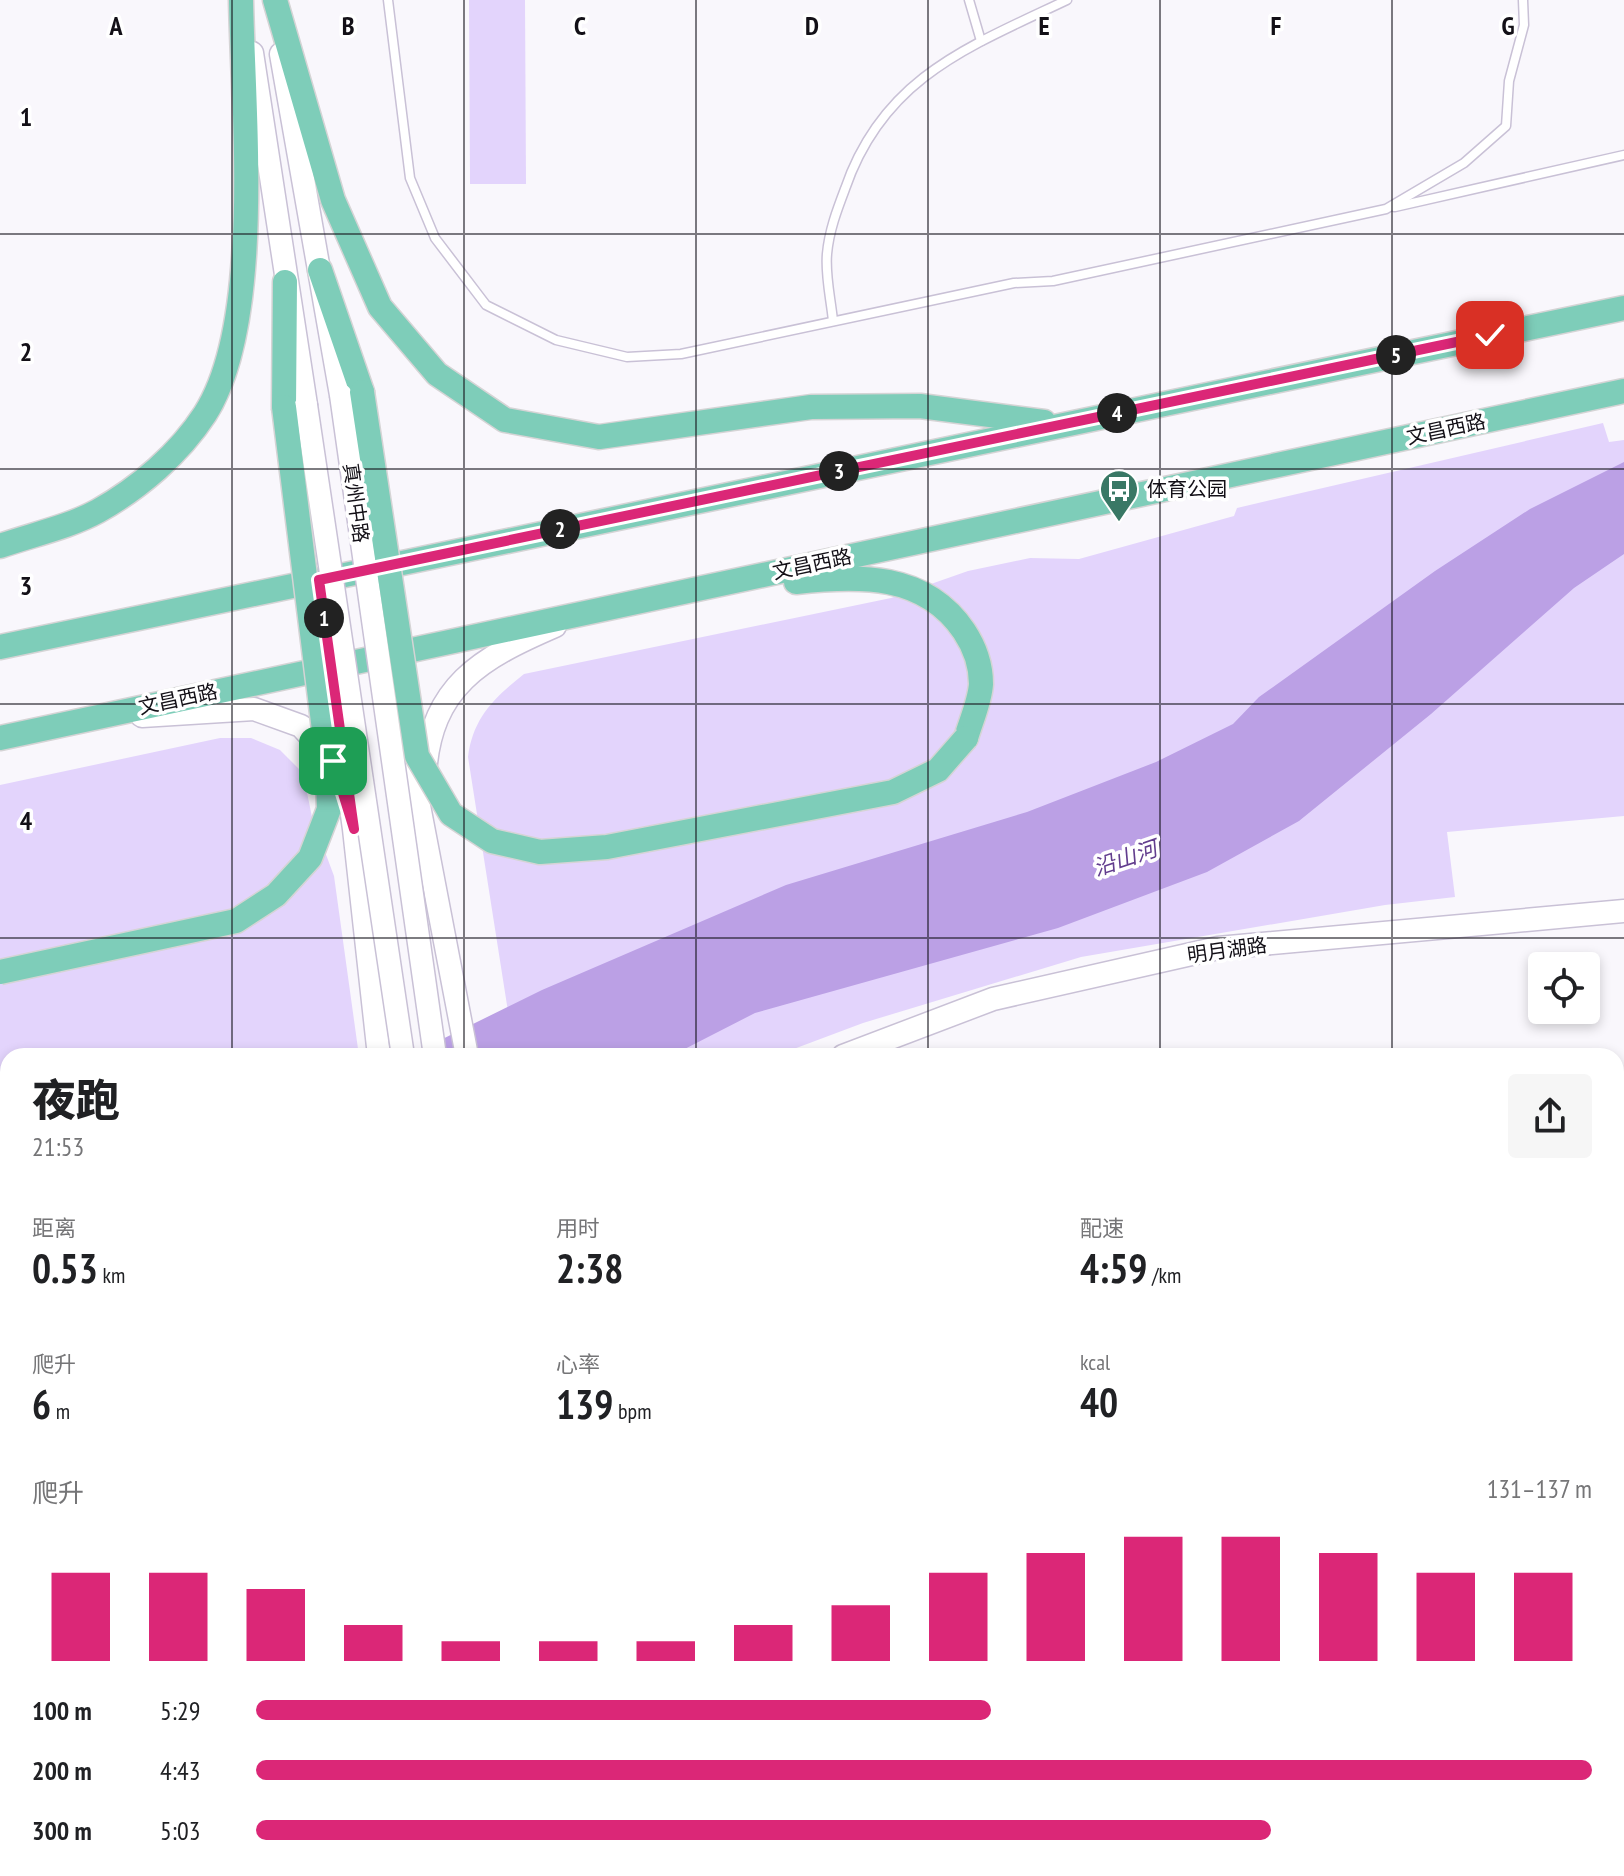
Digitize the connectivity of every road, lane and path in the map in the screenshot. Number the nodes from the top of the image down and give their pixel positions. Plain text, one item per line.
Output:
1 (242, 0) edge
2 (274, 0) edge
3 (388, 0) edge
4 (969, 0) edge
5 (1067, 0) edge
6 (1523, 0) edge
7 (981, 41) junction
8 (1624, 155) edge
9 (1386, 209) junction
10 (320, 270) joint
11 (285, 282) joint
12 (1624, 308) edge
13 (833, 321) junction
14 (1624, 391) edge
15 (351, 394) junction
16 (295, 406) junction
17 (1062, 425) junction
18 (0, 546) edge
19 (375, 568) junction
20 (319, 580) junction
21 (662, 596) junction
22 (586, 612) junction
23 (0, 647) edge
24 (389, 654) junction
25 (329, 667) junction
26 (69, 723) junction
27 (0, 738) edge
28 (423, 824) junction
29 (354, 829) junction
30 (1624, 911) edge
31 (0, 972) edge
32 (378, 1048) edge
33 (402, 1048) edge
34 (434, 1048) edge
35 (466, 1048) edge
36 (864, 1048) edge

1 - 11 street
1 - 18 main road
2 - 10 street
2 - 17 main road
3 - 13 lane
4 - 7 lane
5 - 7 lane
6 - 9 lane
7 - 13 lane
8 - 9 lane
9 - 13 lane
10 - 15 main road
11 - 16 main road
12 - 17 main road
14 - 21 main road, 文昌西路
15 - 21 main road, bridge
15 - 34 street, 真州中路, bridge
16 - 31 main road, bridge
16 - 33 street, 真州中路, bridge
17 - 19 main road
19 - 20 main road
19 - 24 street, 真州中路
20 - 23 main road
20 - 25 street
21 - 22 main road, 文昌西路
22 - 24 main road, 文昌西路
22 - 28 street
24 - 25 main road, 文昌西路
24 - 28 street, 真州中路
25 - 26 main road, 文昌西路
25 - 29 street
26 - 27 main road, 文昌西路
26 - 29 street
28 - 35 street, 真州中路
29 - 32 street
30 - 36 street, 明月湖路

